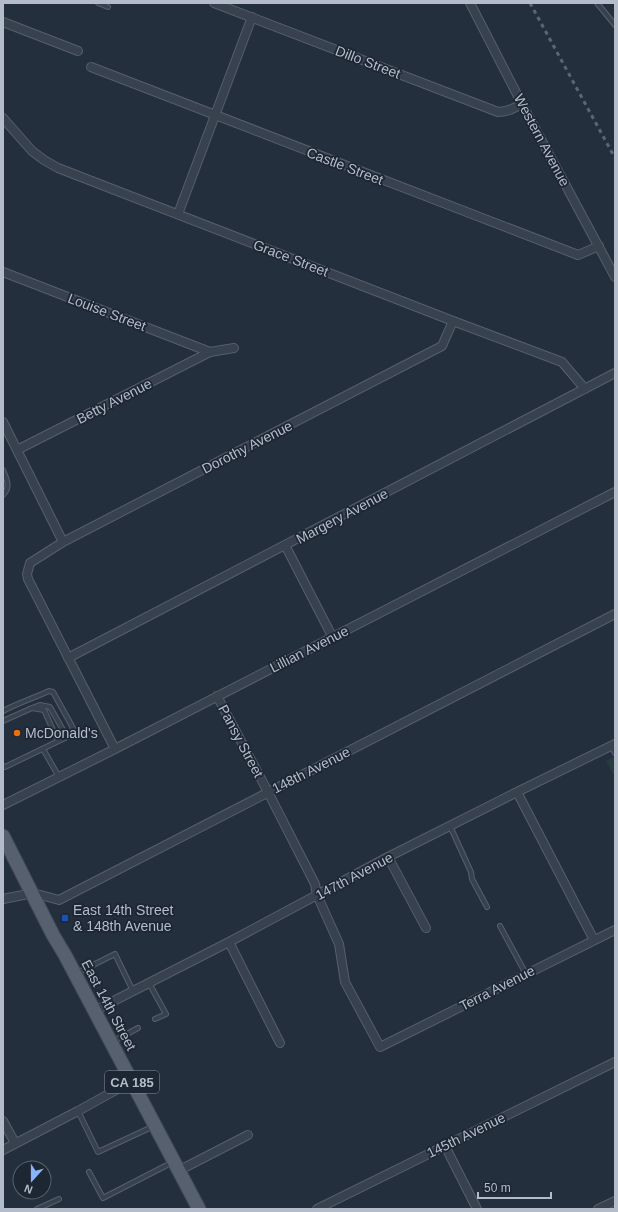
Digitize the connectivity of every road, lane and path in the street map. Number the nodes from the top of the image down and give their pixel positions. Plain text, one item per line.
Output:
1 (98, 3) edge
2 (214, 3) edge
3 (470, 3) edge
4 (596, 3) edge
5 (108, 7) dead end
6 (252, 17) junction
7 (3, 22) edge
8 (615, 25) edge
9 (78, 51) dead end
10 (91, 67) dead end
11 (522, 104) junction
12 (216, 116) junction
13 (3, 118) edge
14 (178, 214) junction
15 (599, 246) junction
16 (3, 272) edge
17 (615, 277) edge
18 (453, 321) junction
19 (234, 348) dead end
20 (210, 352) junction
21 (615, 373) edge
22 (585, 389) junction
23 (3, 422) edge
24 (18, 450) junction
25 (3, 470) edge
26 (615, 492) edge
27 (3, 495) edge
28 (63, 542) junction
29 (285, 545) junction
30 (615, 614) edge
31 (333, 638) junction
32 (68, 658) junction
33 (217, 696) junction
34 (32, 708) junction
35 (3, 712) edge
36 (3, 721) edge
37 (67, 737) junction
38 (58, 741) junction
39 (614, 747) edge
40 (43, 749) junction
41 (114, 749) junction
42 (3, 766) edge
43 (59, 777) junction
44 (268, 792) junction
45 (517, 792) junction
46 (3, 805) edge
47 (450, 826) junction
48 (3, 836) edge
49 (388, 857) junction
50 (33, 893) junction
51 (317, 895) junction
52 (3, 899) edge
53 (487, 907) dead end
54 (500, 926) dead end
55 (426, 928) dead end
56 (615, 930) edge
57 (594, 940) junction
58 (229, 942) junction
59 (75, 974) junction
60 (526, 974) junction
61 (149, 983) junction
62 (133, 991) junction
63 (94, 1011) junction
64 (155, 1019) dead end
65 (138, 1028) dead end
66 (280, 1042) dead end
67 (111, 1043) junction
68 (380, 1047) joint
69 (615, 1062) edge
70 (132, 1081) junction
71 (78, 1111) junction
72 (3, 1121) edge
73 (155, 1126) junction
74 (248, 1135) dead end
75 (15, 1143) junction
76 (445, 1146) junction
77 (3, 1150) edge
78 (176, 1166) junction
79 (89, 1172) dead end
80 (59, 1199) dead end
81 (615, 1200) edge
82 (196, 1208) edge
83 (36, 1209) edge
84 (317, 1209) edge
85 (477, 1209) edge
86 (598, 1209) edge

1 - 5 lane
2 - 6 street, Dillo Street
3 - 11 street, Western Avenue
4 - 8 lane
6 - 11 street, Dillo Street
6 - 12 street
7 - 9 street
10 - 12 street, Castle Street
11 - 15 street, Western Avenue
12 - 14 street
12 - 15 street, Castle Street
13 - 14 street, Grace Street
14 - 18 street, Grace Street
15 - 17 street, Western Avenue
16 - 20 street, Louise Street
18 - 22 street, Grace Street
18 - 28 street, Dorothy Avenue
19 - 20 street
20 - 24 street, Betty Avenue
21 - 22 street, Margery Avenue
22 - 29 street, Margery Avenue
23 - 24 street
24 - 28 street
25 - 27 lane
26 - 31 street, Lillian Avenue
28 - 32 street, Dorothy Avenue
29 - 31 street
29 - 32 street, Margery Avenue
30 - 44 street, 148th Avenue
31 - 33 street, Lillian Avenue
32 - 41 street
33 - 41 street, Lillian Avenue
33 - 44 street, Pansy Street
34 - 36 lane
34 - 37 lane
34 - 38 lane
35 - 37 lane
37 - 38 lane
38 - 40 lane
39 - 45 street, 147th Avenue
40 - 42 lane
40 - 43 lane
41 - 43 street, Lillian Avenue
43 - 46 street, Lillian Avenue
44 - 50 street, 148th Avenue
44 - 51 street, Pansy Street
45 - 47 street, 147th Avenue
45 - 57 street
47 - 49 street, 147th Avenue
47 - 53 lane
48 - 50 main road, East 14th Street / CA 185
49 - 51 street, 147th Avenue
49 - 55 street
50 - 52 street, 148th Avenue
50 - 59 main road, East 14th Street / CA 185
51 - 58 street, 147th Avenue
51 - 68 street, Pansy Street
54 - 60 lane
56 - 57 street, Terra Avenue
57 - 60 street, Terra Avenue
58 - 61 street, 147th Avenue
58 - 66 street
59 - 62 lane
59 - 63 main road, East 14th Street / CA 185
60 - 68 street, Terra Avenue
61 - 62 street, 147th Avenue
61 - 64 lane
62 - 63 street, 147th Avenue
63 - 67 main road, East 14th Street / CA 185
65 - 67 lane
67 - 70 main road, East 14th Street / CA 185
69 - 76 street, 145th Avenue
70 - 71 street
70 - 73 main road, East 14th Street / CA 185
71 - 73 lane
71 - 75 street
72 - 75 street
73 - 78 main road, East 14th Street / CA 185
74 - 78 street
75 - 77 street
76 - 84 street, 145th Avenue
76 - 85 street
78 - 79 lane
78 - 82 main road, East 14th Street / CA 185
80 - 83 lane
81 - 86 street

